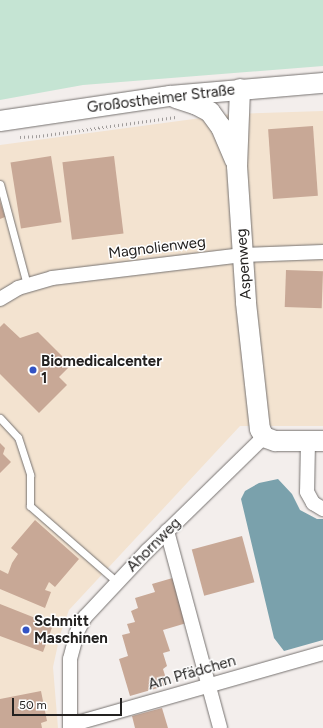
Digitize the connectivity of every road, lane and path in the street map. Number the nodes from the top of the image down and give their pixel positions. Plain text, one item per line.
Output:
1 (323, 84) edge
2 (240, 89) junction
3 (170, 96) junction
4 (179, 116) dead end
5 (0, 121) edge
6 (16, 137) dead end
7 (237, 166) junction
8 (0, 184) edge
9 (323, 252) edge
10 (243, 254) junction
11 (27, 285) junction
12 (0, 299) edge
13 (0, 418) edge
14 (264, 437) junction
15 (315, 442) edge
16 (323, 508) edge
17 (167, 530) junction
18 (117, 582) junction
19 (323, 653) edge
20 (209, 686) junction
21 (70, 726) edge
22 (220, 728) edge

1 - 2 street, Großostheimer Straße
2 - 3 street, Großostheimer Straße
2 - 7 street, Aspenweg
3 - 5 street, Großostheimer Straße
3 - 7 street
4 - 6 path
7 - 10 street, Aspenweg
8 - 11 lane
9 - 10 street, Magnolienweg
10 - 11 street, Magnolienweg
10 - 14 street, Aspenweg
11 - 12 street, Magnolienweg
13 - 18 lane
14 - 15 street
14 - 17 street, Ahornweg
15 - 16 street
17 - 18 street, Ahornweg
17 - 20 street
18 - 21 street, Ahornweg
19 - 20 street, Am Pfädchen
20 - 21 street, Am Pfädchen
20 - 22 street

